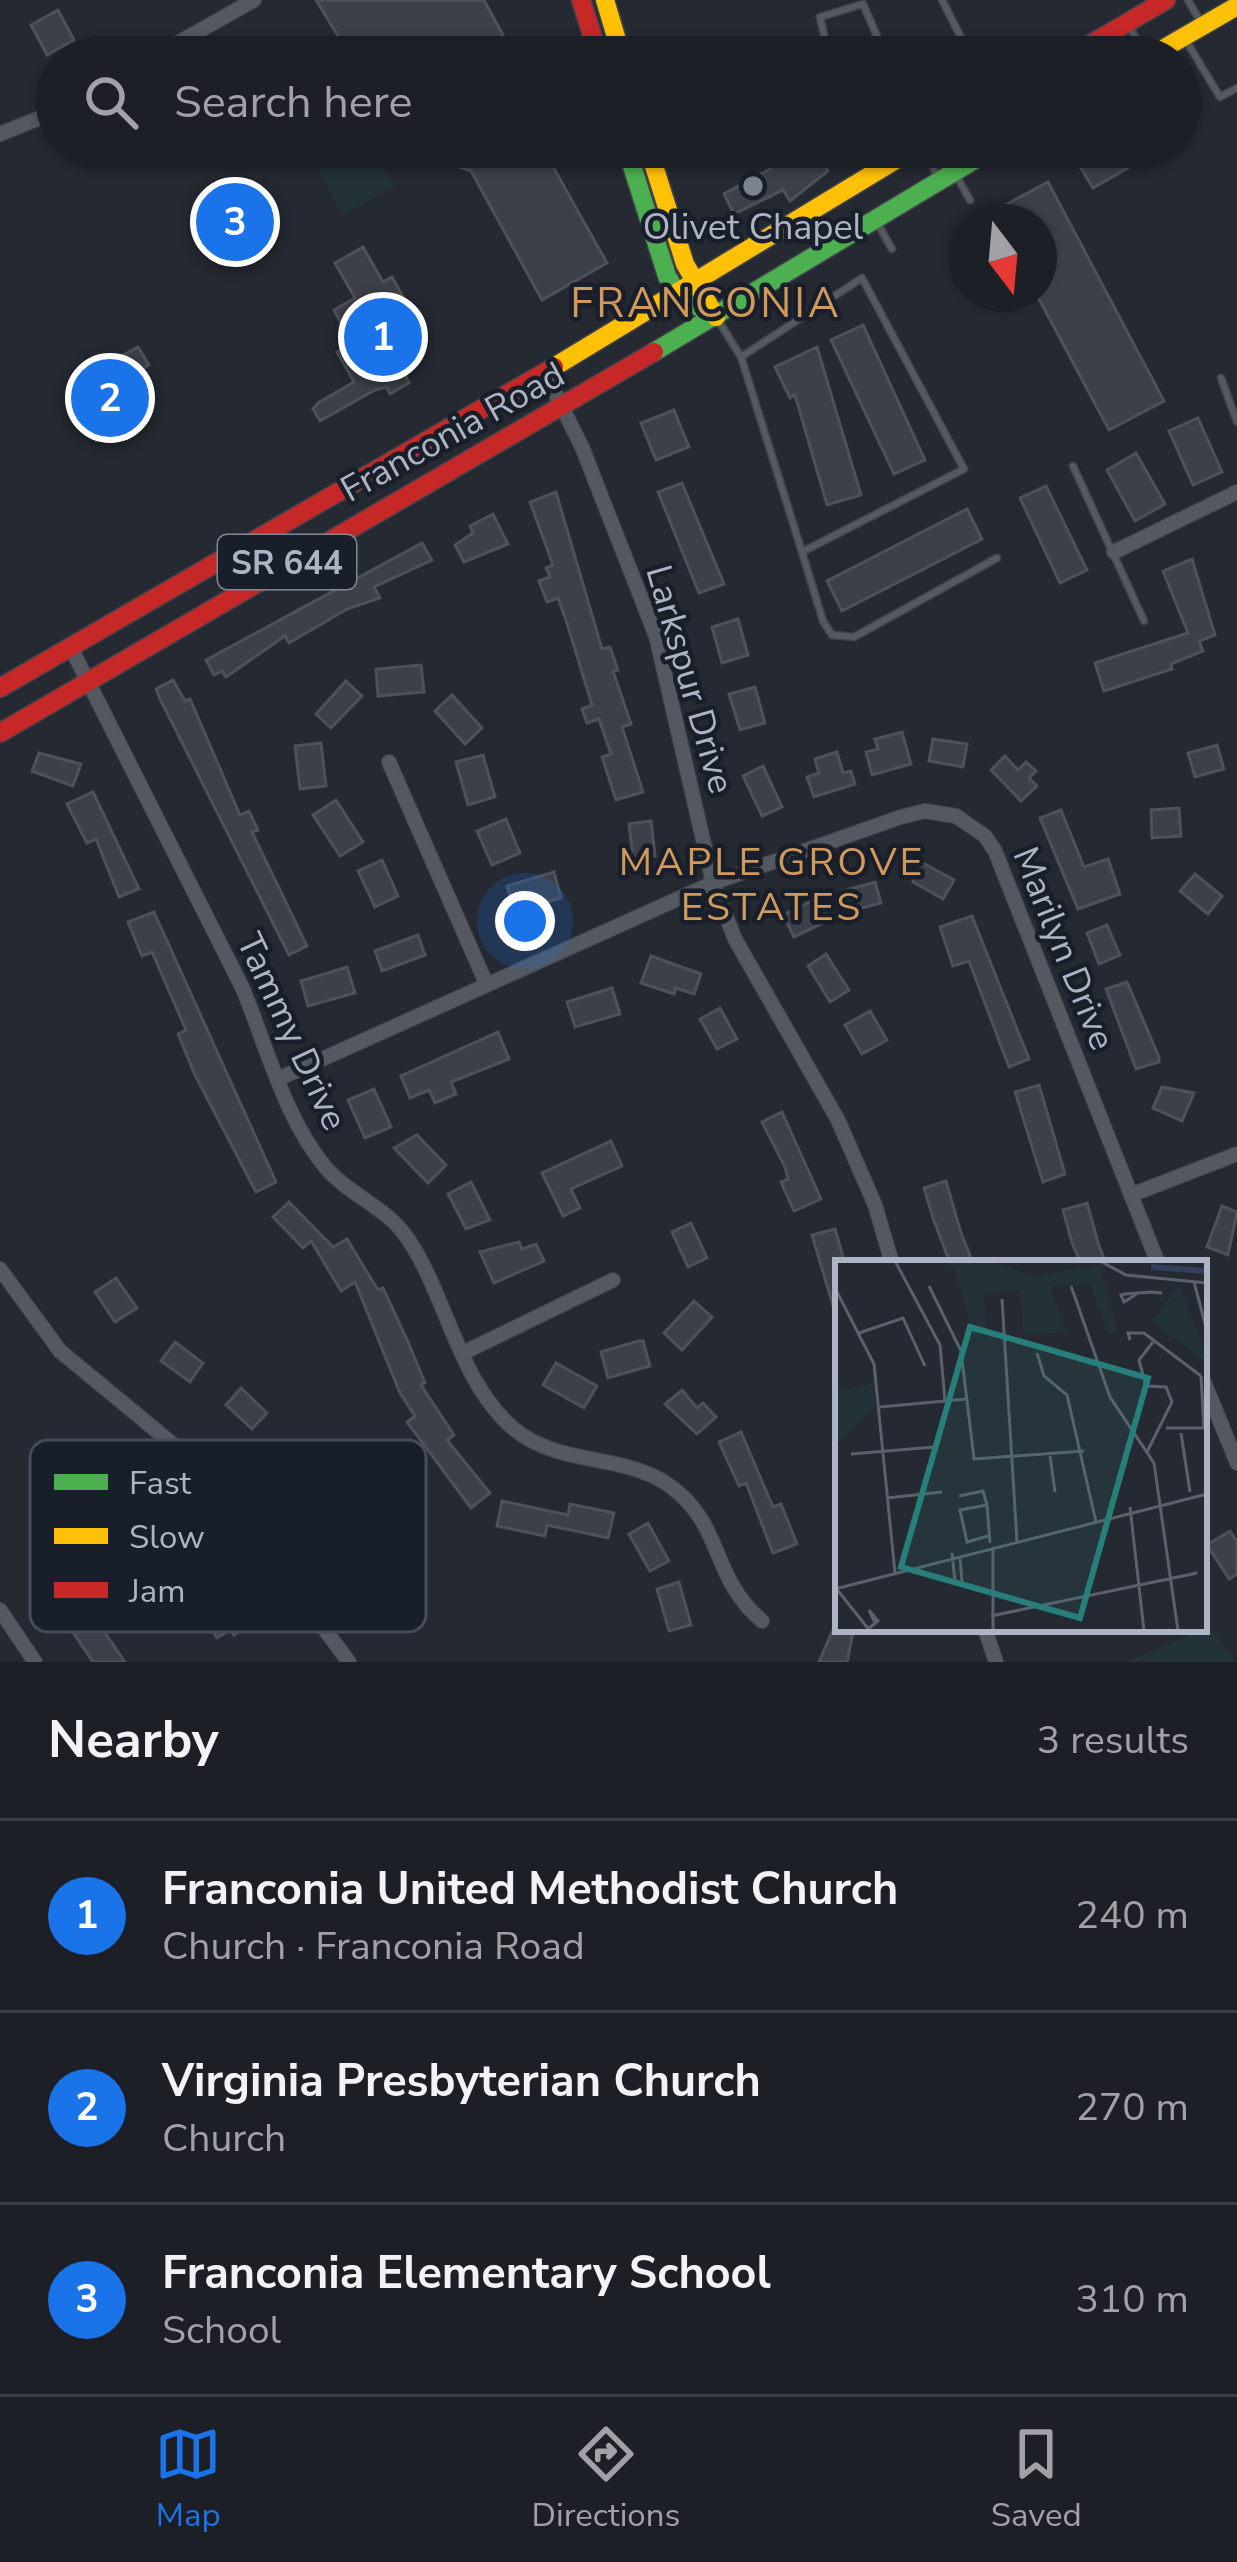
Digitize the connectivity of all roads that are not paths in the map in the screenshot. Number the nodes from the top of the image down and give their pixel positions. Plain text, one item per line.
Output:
1 (254, 0) edge
2 (580, 0) edge
3 (605, 0) edge
4 (941, 0) edge
5 (1166, 0) edge
6 (1188, 0) edge
7 (1236, 10) edge
8 (1127, 23) junction
9 (1202, 26) junction
10 (190, 36) edge
11 (592, 36) edge
12 (616, 36) edge
13 (824, 36) edge
14 (877, 36) edge
15 (960, 36) edge
16 (1105, 36) edge
17 (1135, 36) edge
18 (1186, 36) edge
19 (1201, 65) edge
20 (1237, 88) edge
21 (36, 119) edge
22 (0, 134) edge
23 (632, 168) edge
24 (655, 168) edge
25 (940, 168) edge
26 (961, 168) edge
27 (880, 169) edge
28 (947, 176) junction
29 (970, 200) dead end
30 (875, 220) junction
31 (892, 248) dead end
32 (698, 282) junction
33 (679, 295) junction
34 (716, 317) junction
35 (742, 357) junction
36 (545, 374) junction
37 (1221, 378) dead end
38 (562, 408) junction
39 (1237, 422) edge
40 (1073, 466) dead end
41 (1237, 492) edge
42 (802, 552) junction
43 (1114, 552) junction
44 (998, 558) dead end
45 (1144, 622) dead end
46 (70, 646) junction
47 (91, 679) junction
48 (0, 688) edge
49 (0, 733) edge
50 (388, 762) dead end
51 (713, 883) junction
52 (486, 983) junction
53 (278, 1079) junction
54 (1237, 1154) edge
55 (1131, 1195) junction
56 (891, 1260) edge
57 (1157, 1260) edge
58 (0, 1269) edge
59 (614, 1280) dead end
60 (464, 1352) junction
61 (1207, 1389) edge
62 (173, 1440) edge
63 (1237, 1463) edge
64 (0, 1610) edge
65 (762, 1622) dead end
66 (327, 1632) edge
67 (986, 1632) edge
68 (35, 1662) edge
69 (349, 1662) edge
70 (996, 1662) edge

1 - 10 street
2 - 11 main road
3 - 12 main road
4 - 15 lane
5 - 8 main road
6 - 9 lane
7 - 9 main road
8 - 16 main road
8 - 17 lane
9 - 18 main road
13 - 14 lane
19 - 20 lane
21 - 22 street
23 - 33 main road
24 - 32 main road
25 - 28 lane
26 - 28 main road, Franconia Road / SR 644
27 - 32 main road, Franconia Road / SR 644
28 - 29 lane
28 - 30 main road, Franconia Road / SR 644
30 - 31 lane
30 - 34 main road, Franconia Road / SR 644
32 - 33 main road, Franconia Road / SR 644
32 - 34 main road
33 - 34 main road
33 - 36 main road, Franconia Road / SR 644
34 - 35 lane
34 - 38 main road, Franconia Road / SR 644
35 - 42 lane
35 - 42 lane
36 - 38 street, Larkspur Drive
36 - 46 main road, Franconia Road / SR 644
37 - 39 lane
38 - 47 main road, Franconia Road / SR 644
38 - 51 street, Larkspur Drive
40 - 43 lane
41 - 43 street
42 - 44 lane
43 - 45 lane
46 - 47 street, Tammy Drive
46 - 48 main road, Franconia Road / SR 644
47 - 49 main road, Franconia Road / SR 644
47 - 53 street, Tammy Drive
50 - 52 street
51 - 52 street, Marilyn Drive
51 - 55 street, Marilyn Drive
51 - 56 street, Larkspur Drive
52 - 53 street, Marilyn Drive
53 - 60 street, Tammy Drive
54 - 55 street
55 - 57 street, Marilyn Drive
58 - 62 street
59 - 60 street
60 - 65 street, Tammy Drive
61 - 63 street
64 - 68 street
66 - 69 street
67 - 70 street

